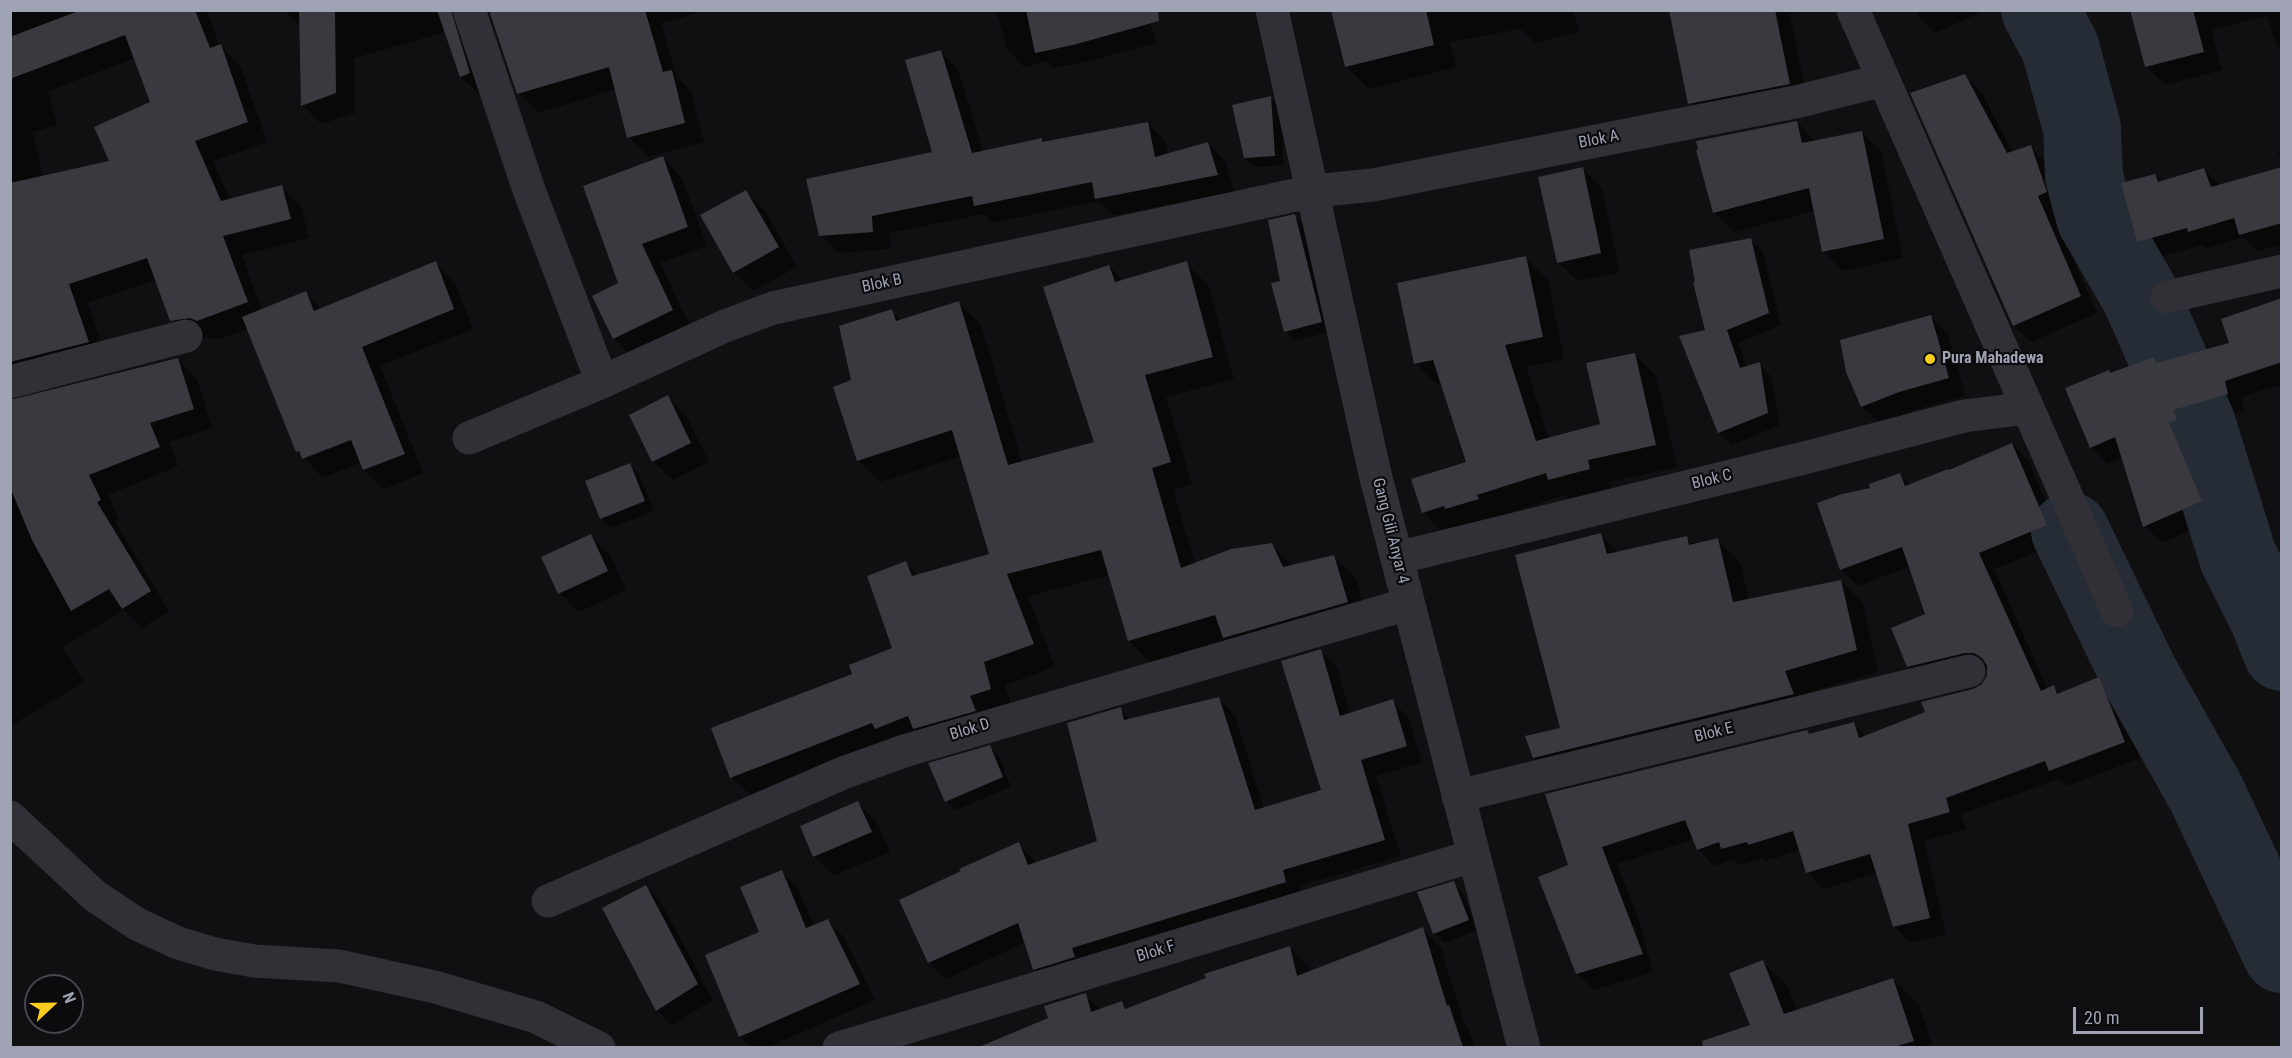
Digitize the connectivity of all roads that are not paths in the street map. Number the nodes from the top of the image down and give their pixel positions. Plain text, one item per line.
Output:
1 (469, 10) edge
2 (1272, 10) edge
3 (1853, 10) edge
4 (1881, 81) junction
5 (1314, 191) junction
6 (2282, 271) edge
7 (2167, 297) dead end
8 (186, 336) dead end
9 (10, 382) edge
10 (602, 382) junction
11 (2028, 408) junction
12 (470, 438) dead end
13 (1397, 558) junction
14 (1408, 604) junction
15 (2117, 611) dead end
16 (1969, 671) dead end
17 (1458, 796) junction
18 (10, 817) edge
19 (1473, 856) junction
20 (548, 901) dead end
21 (599, 1047) edge
22 (839, 1047) edge
23 (1524, 1047) edge

1 - 10 street
2 - 5 street, Gang Gili Anyar 4
3 - 4 street
4 - 5 street, Blok A
4 - 11 street
5 - 10 street, Blok B
5 - 13 street, Gang Gili Anyar 4
6 - 7 street
8 - 9 street
10 - 12 street, Blok B
11 - 13 street, Blok C
11 - 15 street
13 - 14 street, Gang Gili Anyar 4
14 - 17 street, Gang Gili Anyar 4
14 - 20 street, Blok D
16 - 17 street, Blok E
17 - 19 street, Gang Gili Anyar 4
18 - 21 street
19 - 22 street, Blok F
19 - 23 street, Gang Gili Anyar 4

